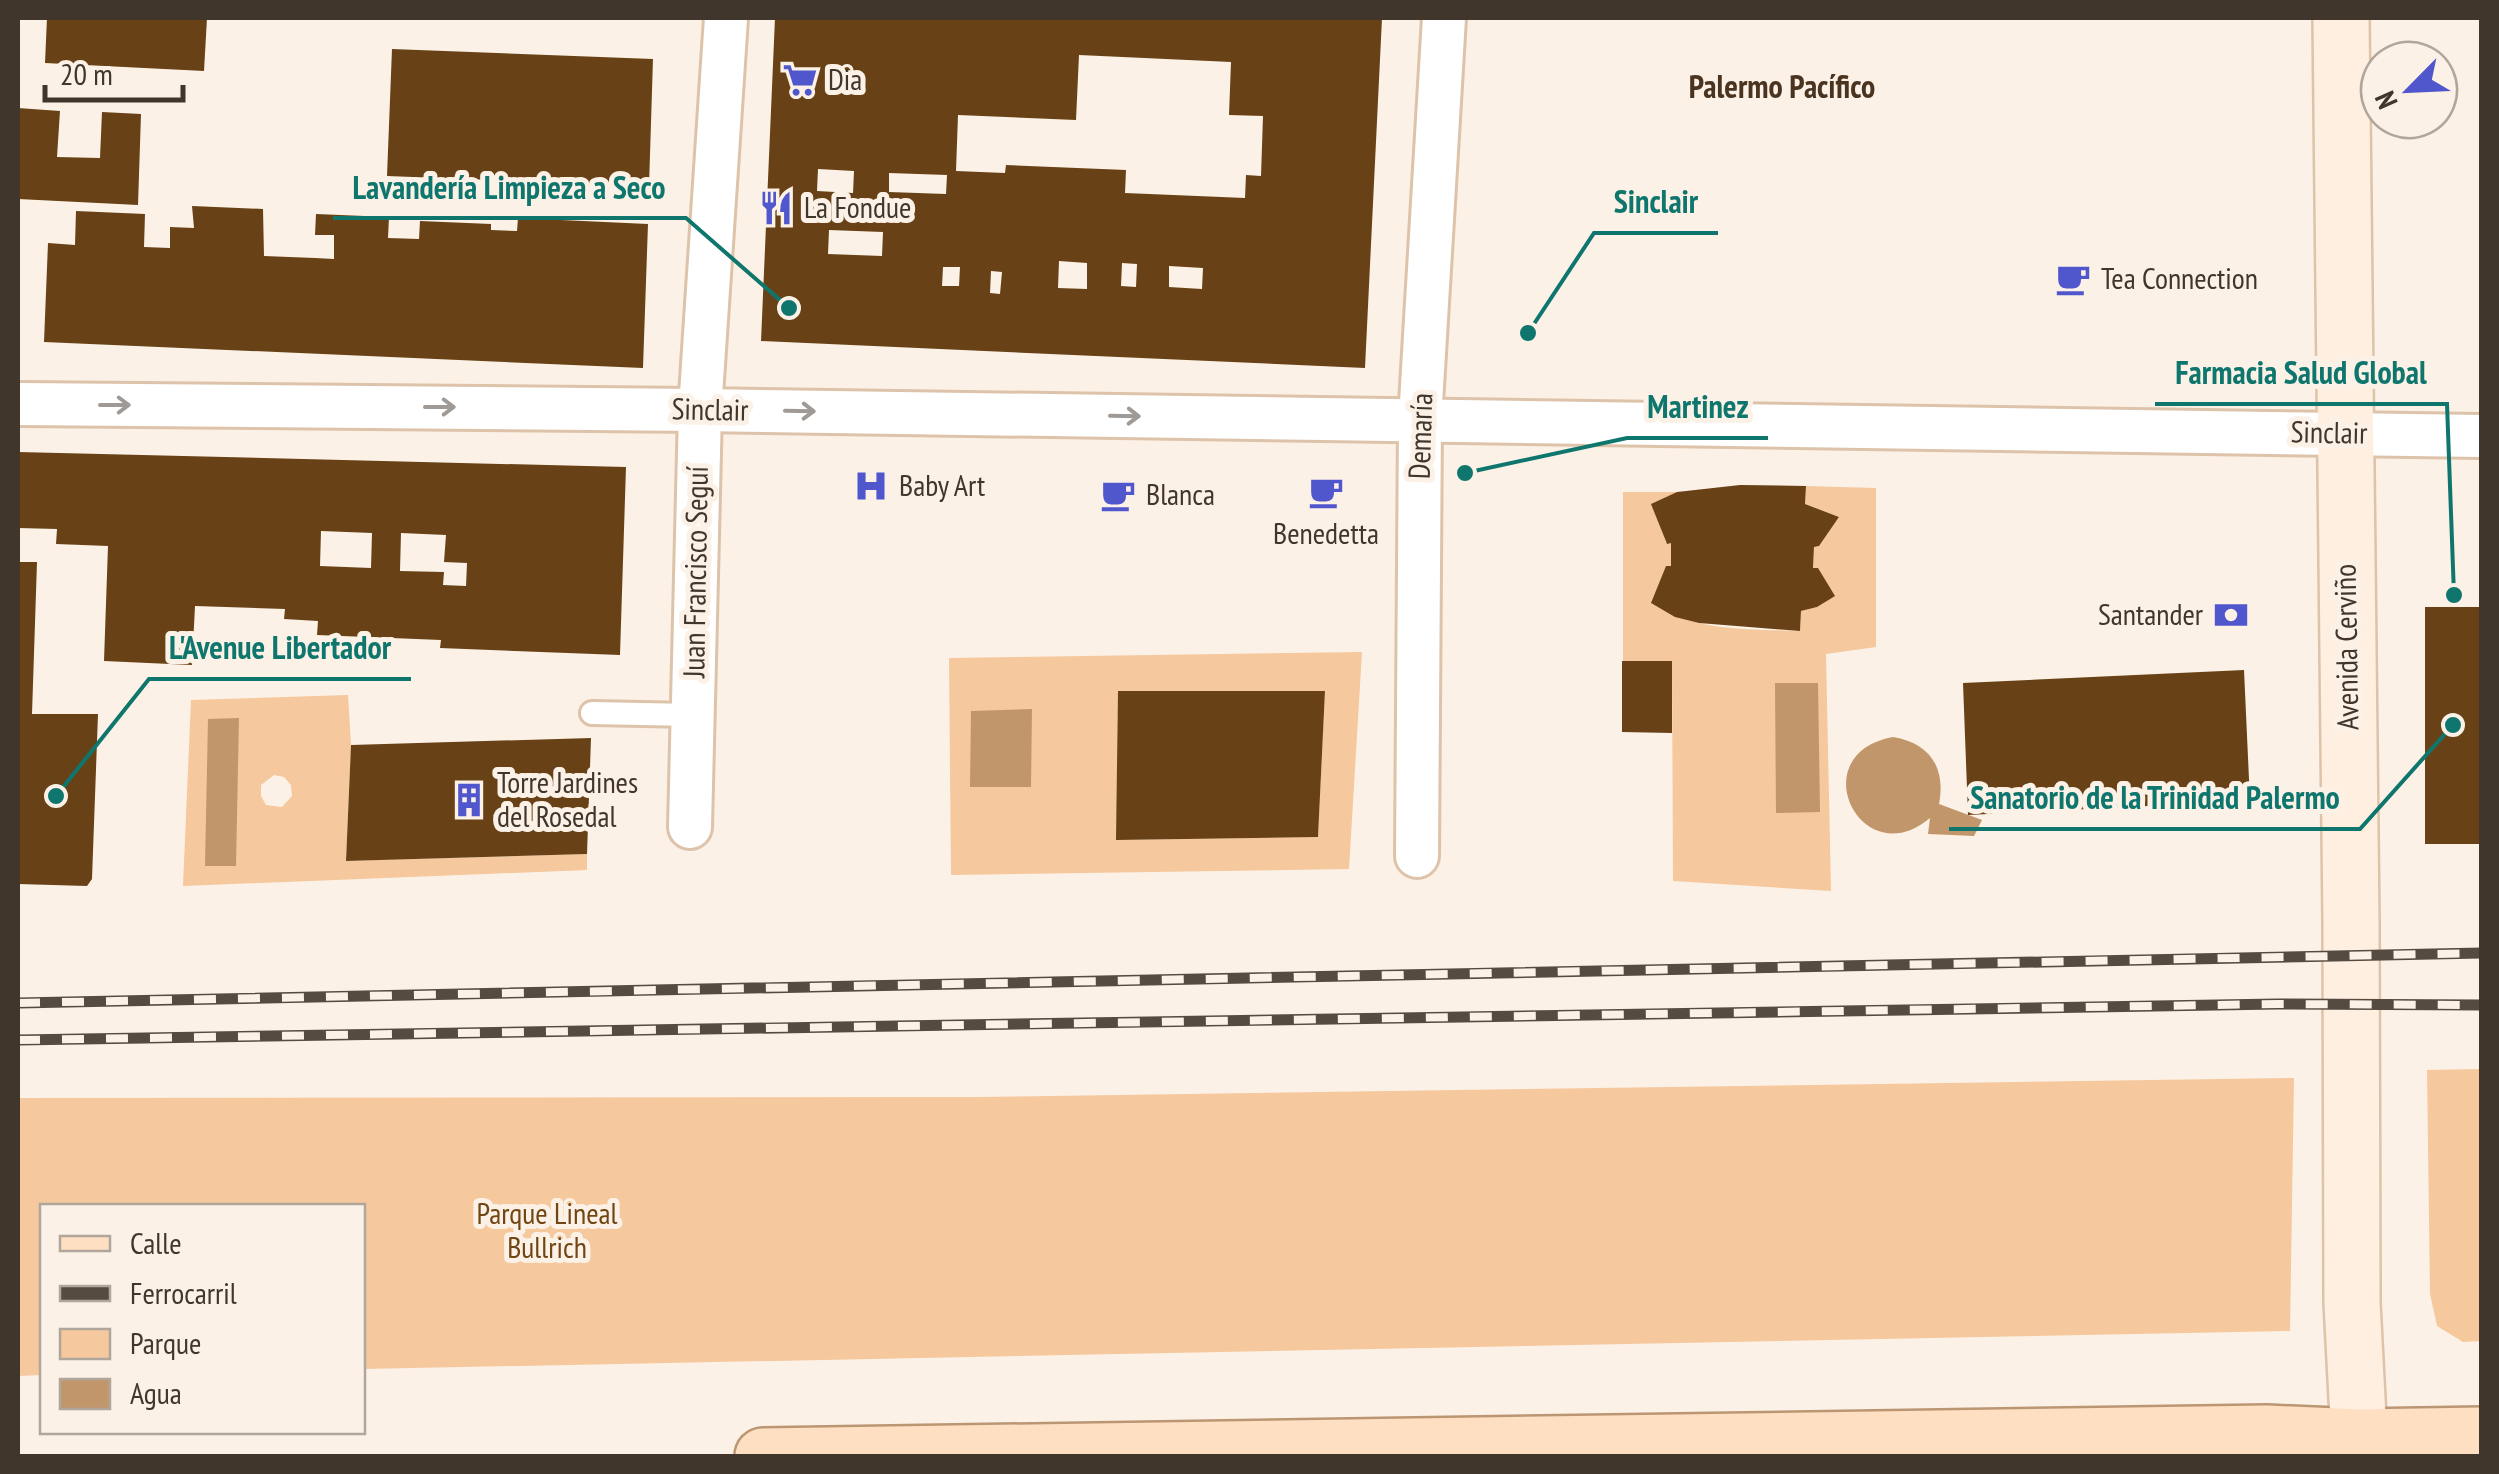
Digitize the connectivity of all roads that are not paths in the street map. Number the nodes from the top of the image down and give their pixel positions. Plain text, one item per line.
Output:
1 (726, 18) edge
2 (1444, 18) edge
3 (2342, 18) edge
4 (18, 404) edge
5 (700, 410) junction
6 (1420, 420) junction
7 (2344, 434) junction
8 (2482, 436) edge
9 (592, 714) dead end
10 (692, 716) junction
11 (690, 827) dead end
12 (1417, 856) dead end
13 (2482, 1435) edge
14 (2358, 1447) edge
15 (763, 1456) edge

1 - 5 street, Juan Francisco Seguí
2 - 6 street, Demaría
3 - 7 main road, Avenida Cerviño
4 -> 5 street, Sinclair
5 -> 6 street, Sinclair
5 - 10 street, Juan Francisco Seguí
6 - 7 street, Sinclair
6 - 12 street, Demaría
7 - 8 street, Sinclair
7 - 14 main road, Avenida Cerviño
9 - 10 lane
10 - 11 street, Juan Francisco Seguí
13 - 14 main road
14 - 15 main road

